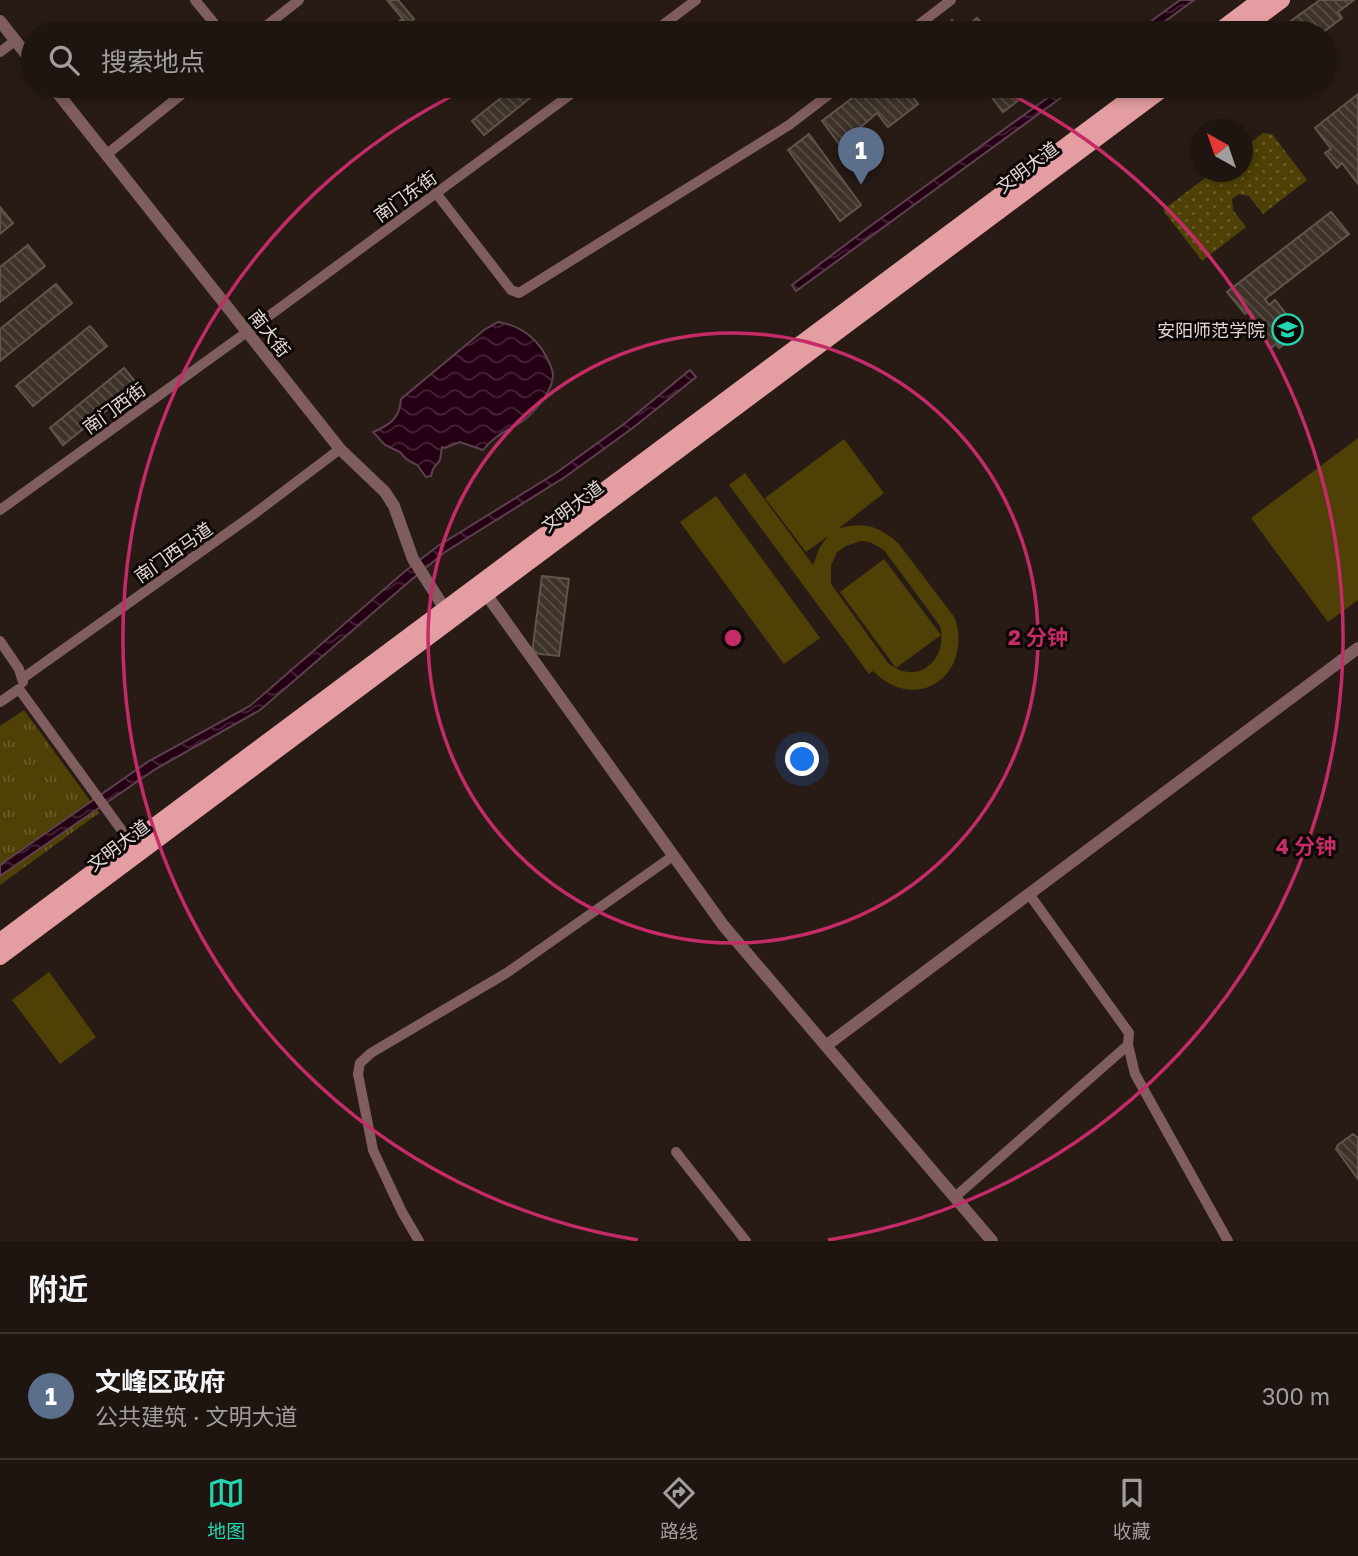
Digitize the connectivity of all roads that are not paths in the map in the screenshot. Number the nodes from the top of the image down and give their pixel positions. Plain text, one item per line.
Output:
1 (195, 0) edge
2 (299, 0) edge
3 (696, 0) edge
4 (951, 0) edge
5 (1260, 0) edge
6 (1282, 0) edge
7 (0, 21) edge
8 (212, 21) edge
9 (272, 21) edge
10 (668, 21) edge
11 (924, 21) edge
12 (1232, 21) edge
13 (1254, 21) edge
14 (16, 40) junction
15 (21, 47) edge
16 (0, 52) edge
17 (61, 98) edge
18 (177, 98) edge
19 (566, 98) edge
20 (824, 98) edge
21 (1130, 98) edge
22 (1151, 98) edge
23 (106, 155) junction
24 (436, 193) junction
25 (247, 332) junction
26 (340, 449) junction
27 (0, 510) edge
28 (486, 594) junction
29 (445, 609) junction
30 (0, 641) edge
31 (1358, 648) edge
32 (23, 678) junction
33 (19, 689) junction
34 (0, 702) edge
35 (131, 843) junction
36 (673, 856) junction
37 (1029, 894) junction
38 (0, 941) edge
39 (0, 957) edge
40 (827, 1045) junction
41 (1128, 1045) junction
42 (676, 1152) dead end
43 (955, 1197) junction
44 (419, 1241) edge
45 (746, 1241) edge
46 (992, 1241) edge
47 (1228, 1241) edge

1 - 8 street
2 - 9 street
3 - 10 street
4 - 11 street
5 - 12 main road
6 - 13 main road
7 - 14 street
14 - 15 street
14 - 16 street
17 - 23 street, 南大街
18 - 23 street
19 - 24 street, 南门东街
20 - 24 street
21 - 29 main road, 文明大道
22 - 28 main road, 文明大道
23 - 25 street, 南大街
24 - 25 street, 南门东街
25 - 26 street, 南大街
25 - 27 street, 南门西街
26 - 29 street, 南大街
26 - 32 street, 南门西马道
28 - 36 street
28 - 39 main road, 文明大道
29 - 35 main road, 文明大道
30 - 32 street
31 - 37 street
32 - 33 street
33 - 34 street
33 - 35 street
35 - 38 main road, 文明大道
36 - 40 street
36 - 44 street
37 - 40 street
37 - 41 street
40 - 43 street
41 - 43 street
41 - 47 street
42 - 45 street
43 - 46 street

